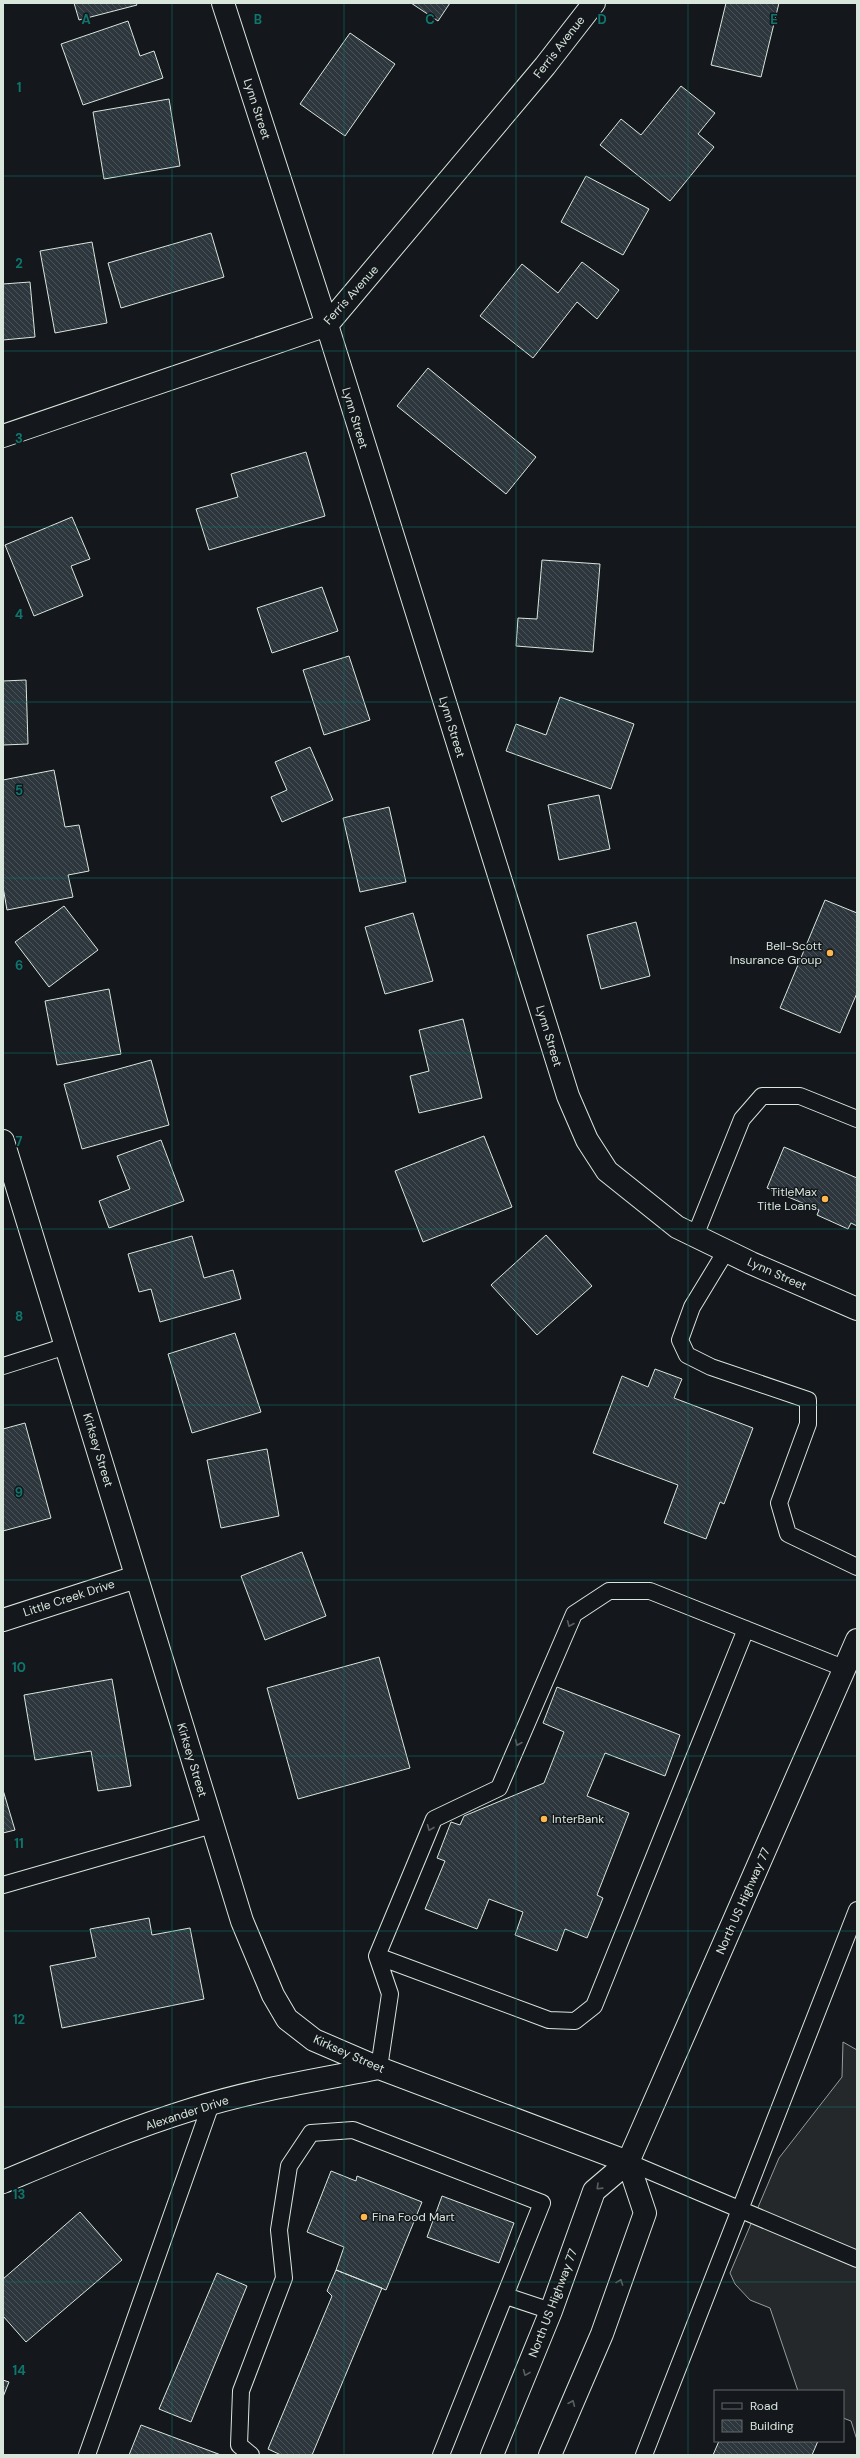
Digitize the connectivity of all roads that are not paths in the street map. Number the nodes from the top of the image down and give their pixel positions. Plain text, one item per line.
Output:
1 (223, 3) edge
2 (594, 3) edge
3 (327, 325) junction
4 (3, 436) edge
5 (857, 1119) edge
6 (3, 1141) edge
7 (695, 1236) junction
8 (726, 1251) junction
9 (857, 1309) edge
10 (66, 1346) junction
11 (3, 1366) edge
12 (857, 1567) edge
13 (136, 1577) junction
14 (3, 1620) edge
15 (746, 1629) junction
16 (856, 1646) edge
17 (846, 1669) junction
18 (212, 1825) junction
19 (3, 1885) edge
20 (857, 1910) edge
21 (378, 1956) junction
22 (379, 2068) junction
23 (211, 2104) junction
24 (628, 2162) junction
25 (3, 2182) edge
26 (739, 2211) junction
27 (857, 2259) edge
28 (506, 2296) junction
29 (551, 2311) junction
30 (87, 2455) edge
31 (251, 2455) edge
32 (441, 2455) edge
33 (492, 2455) edge
34 (550, 2455) edge
35 (644, 2455) edge

1 - 3 street, Lynn Street
2 - 3 street, Ferris Avenue
3 - 4 street, Ferris Avenue
3 - 7 street, Lynn Street
5 - 7 lane
6 - 10 street, Kirksey Street
7 - 8 street, Lynn Street
8 - 9 street, Lynn Street
8 - 12 lane
10 - 11 lane
10 - 13 street, Kirksey Street
13 - 14 street, Little Creek Drive
13 - 18 street, Kirksey Street
15 - 17 lane
15 -> 21 lane
15 - 21 lane
16 - 17 street, North US Highway 77
17 - 24 street, North US Highway 77
18 - 19 lane
18 - 22 street, Kirksey Street
20 - 26 lane
21 - 22 lane
22 - 23 street, Alexander Drive
22 - 24 street, Kirksey Street
23 - 25 street, Alexander Drive
23 - 30 lane
24 - 26 lane
24 -> 29 street, North US Highway 77
34 -> 24 street
26 - 27 lane
26 - 35 lane
28 - 29 lane
28 - 31 lane
28 - 32 lane
29 -> 33 street, North US Highway 77

